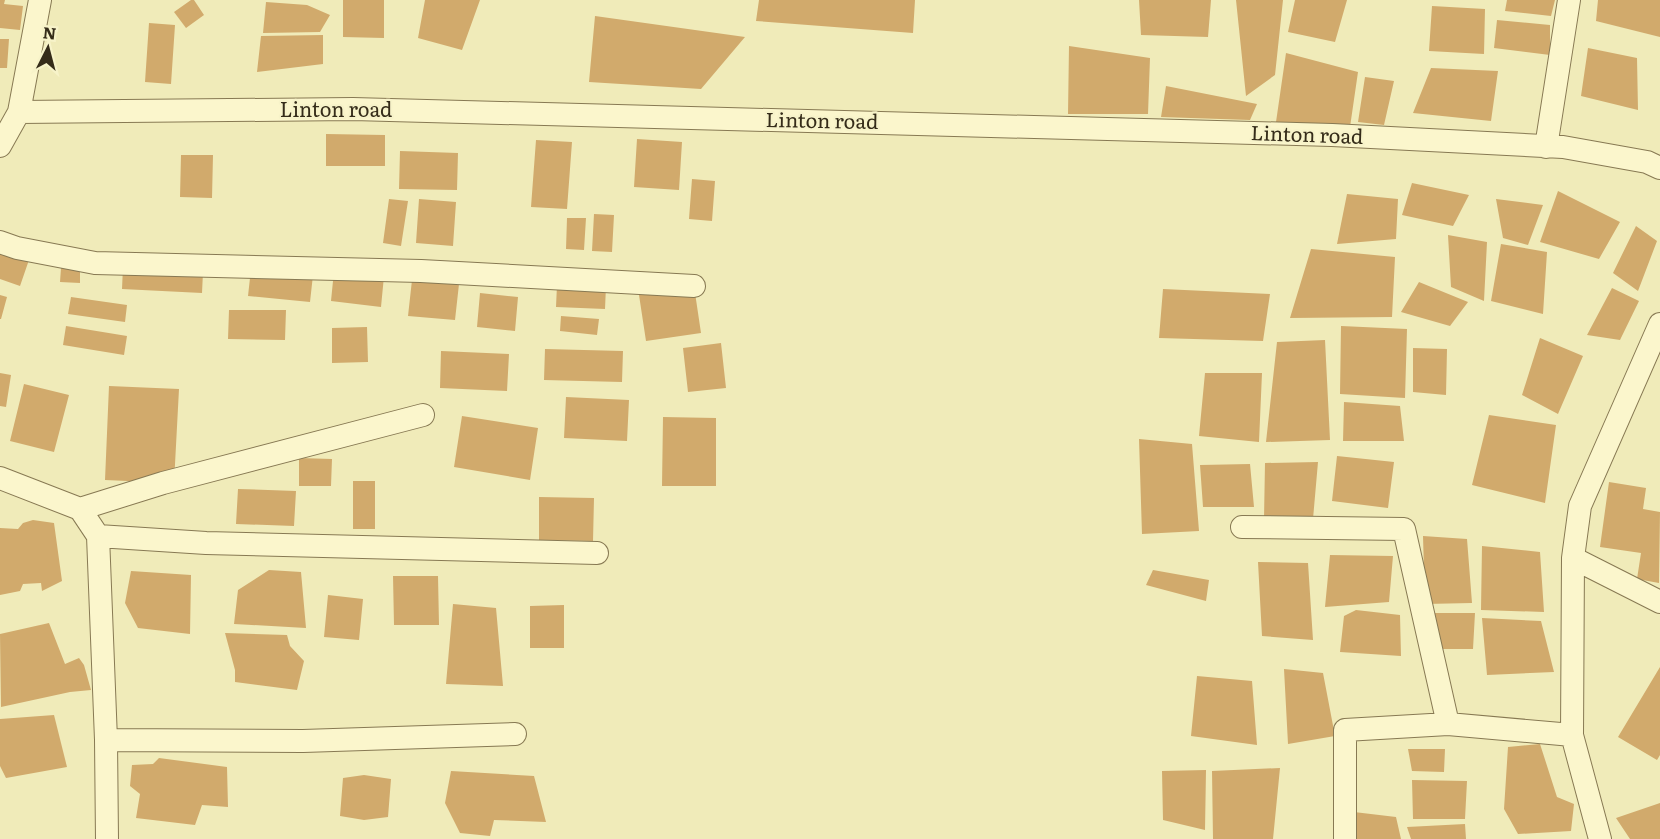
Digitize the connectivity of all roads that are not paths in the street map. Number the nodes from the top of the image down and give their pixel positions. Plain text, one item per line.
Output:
1 (40, 0) edge
2 (1569, 0) edge
3 (19, 112) junction
4 (0, 146) edge
5 (1546, 147) junction
6 (1660, 168) edge
7 (0, 242) edge
8 (694, 286) dead end
9 (1660, 324) edge
10 (423, 416) dead end
11 (0, 478) edge
12 (80, 509) junction
13 (1242, 526) dead end
14 (98, 536) junction
15 (597, 554) dead end
16 (1573, 558) junction
17 (1660, 602) edge
18 (1448, 724) junction
19 (515, 734) dead end
20 (1572, 735) junction
21 (106, 740) junction
22 (107, 839) edge
23 (1345, 839) edge
24 (1600, 839) edge

1 - 3 street
2 - 5 street
3 - 4 street
3 - 5 street, Linton road
5 - 6 street, Linton road
7 - 8 street
9 - 16 street
10 - 12 street
11 - 12 street
12 - 14 street
13 - 18 street
14 - 15 street
14 - 21 street
16 - 17 street
16 - 20 street
18 - 20 street
18 - 23 street
19 - 21 street
20 - 24 street
21 - 22 street

